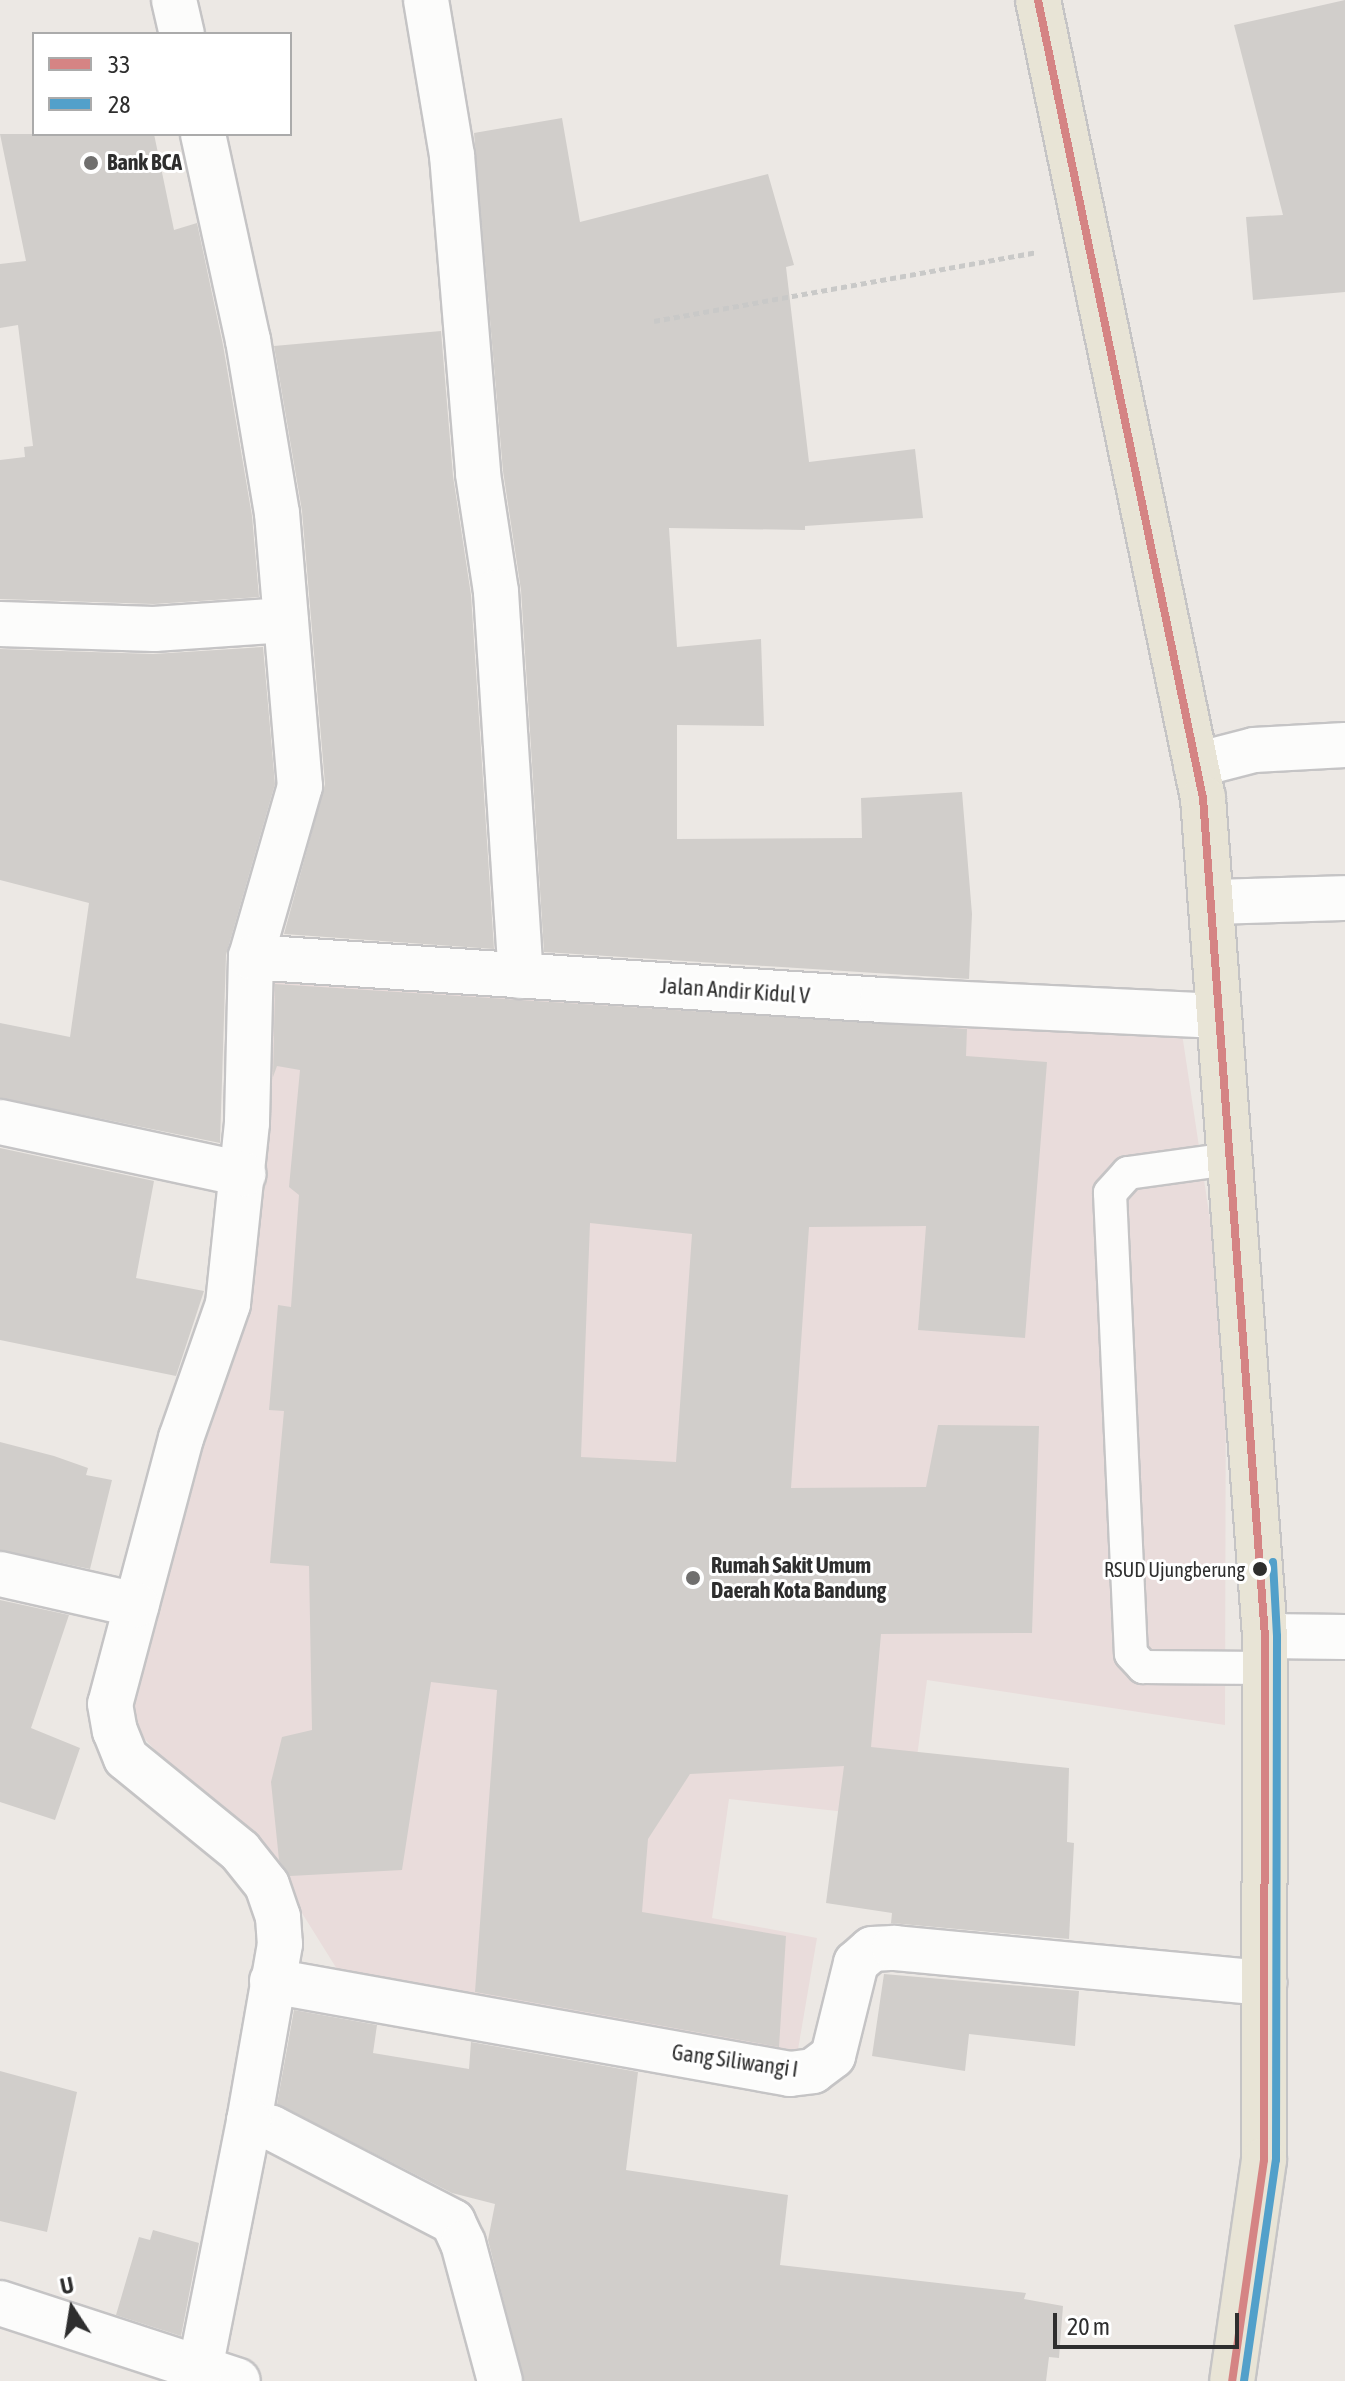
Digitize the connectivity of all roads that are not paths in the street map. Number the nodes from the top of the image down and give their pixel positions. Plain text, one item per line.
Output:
1 (174, 0) edge
2 (426, 0) edge
3 (1038, 0) edge
4 (182, 32) edge
5 (203, 136) edge
6 (286, 620) junction
7 (0, 624) edge
8 (1345, 745) edge
9 (1196, 765) junction
10 (1345, 898) edge
11 (1211, 902) junction
12 (251, 957) junction
13 (521, 976) junction
14 (1219, 1016) junction
15 (0, 1122) edge
16 (1229, 1159) junction
17 (243, 1174) junction
18 (0, 1574) edge
19 (137, 1605) junction
20 (1345, 1637) edge
21 (1264, 1652) junction
22 (272, 1981) junction
23 (1264, 1983) junction
24 (249, 2121) junction
25 (0, 2303) edge
26 (219, 2375) edge
27 (500, 2381) edge
28 (1232, 2381) edge

1 - 4 street
2 - 13 street
3 - 9 main road
5 - 6 street
6 - 7 street
6 - 12 street
8 - 9 street
9 - 11 main road
10 - 11 street
11 - 14 main road
12 - 13 street, Jalan Andir Kidul V
12 - 17 street
13 - 14 street, Jalan Andir Kidul V
14 - 16 main road
15 - 17 street
16 - 21 main road
16 - 21 lane
17 - 19 street
18 - 19 street
19 - 22 street
20 - 21 street
21 - 23 main road
22 - 23 street, Gang Siliwangi I
22 - 24 street
23 - 28 main road
24 - 26 street
24 - 27 street
25 - 26 street

